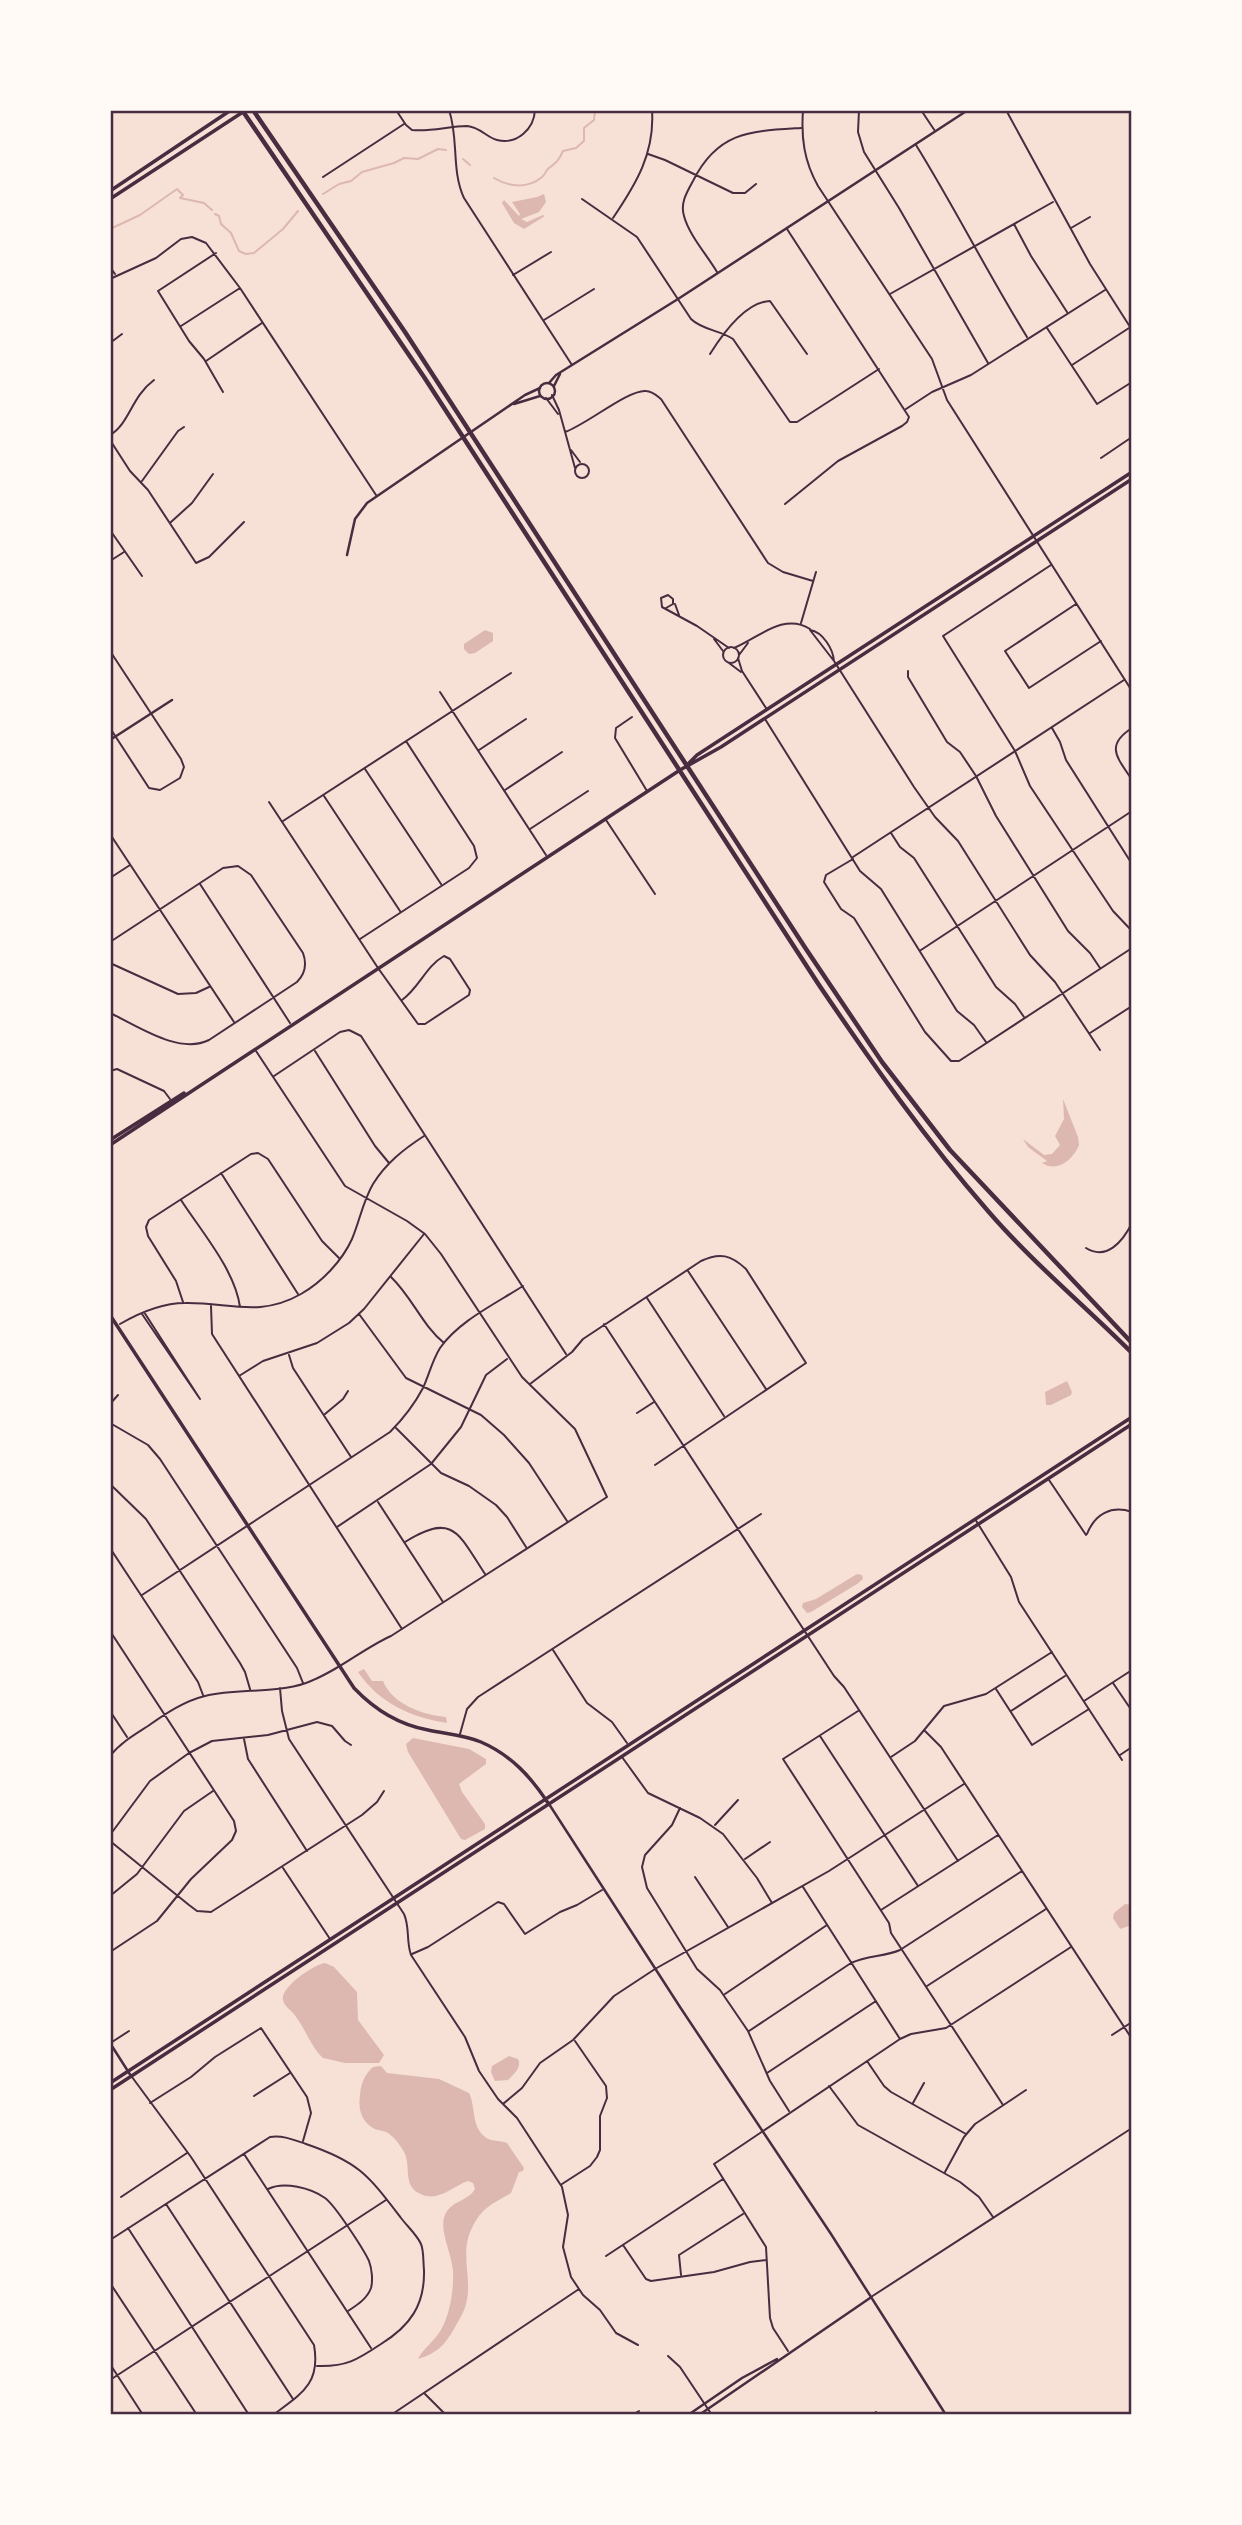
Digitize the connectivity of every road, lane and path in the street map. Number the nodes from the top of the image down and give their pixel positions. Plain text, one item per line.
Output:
1 (230, 110) edge
2 (253, 110) edge
3 (396, 110) edge
4 (449, 110) edge
5 (535, 110) edge
6 (652, 110) edge
7 (803, 110) edge
8 (859, 110) edge
9 (921, 110) edge
10 (968, 110) edge
11 (1006, 110) edge
12 (244, 111) edge
13 (405, 124) junction
14 (454, 127) junction
15 (801, 128) junction
16 (935, 131) junction
17 (915, 144) junction
18 (648, 154) junction
19 (875, 170) junction
20 (696, 175) junction
21 (323, 177) dead end
22 (756, 184) dead end
23 (110, 191) edge
24 (110, 199) edge
25 (582, 200) dead end
26 (828, 201) junction
27 (1054, 201) junction
28 (1090, 217) dead end
29 (612, 219) junction
30 (1014, 223) junction
31 (787, 228) junction
32 (1070, 228) junction
33 (973, 246) junction
34 (551, 252) dead end
35 (216, 253) junction
36 (110, 267) edge
37 (932, 268) junction
38 (718, 272) junction
39 (116, 275) junction
40 (513, 275) junction
41 (110, 279) edge
42 (240, 288) junction
43 (594, 289) dead end
44 (1106, 289) junction
45 (889, 294) junction
46 (678, 299) junction
47 (1067, 313) junction
48 (543, 321) junction
49 (263, 322) junction
50 (180, 327) junction
51 (1046, 327) junction
52 (1131, 328) edge
53 (723, 333) junction
54 (122, 334) dead end
55 (1028, 338) junction
56 (110, 344) edge
57 (710, 354) dead end
58 (807, 354) dead end
59 (205, 362) junction
60 (988, 363) junction
61 (1072, 365) junction
62 (572, 366) junction
63 (879, 369) junction
64 (560, 374) junction
65 (154, 380) dead end
66 (1132, 382) edge
67 (549, 383) junction
68 (540, 387) junction
69 (553, 387) junction
70 (942, 387) junction
71 (223, 393) dead end
72 (541, 396) junction
73 (552, 396) junction
74 (546, 398) junction
75 (514, 404) junction
76 (905, 409) junction
77 (559, 415) junction
78 (184, 427) dead end
79 (471, 432) junction
80 (565, 432) junction
81 (110, 435) edge
82 (464, 437) junction
83 (1132, 437) edge
84 (110, 440) edge
85 (570, 450) junction
86 (1101, 458) dead end
87 (582, 463) junction
88 (575, 468) junction
89 (1132, 472) edge
90 (213, 474) dead end
91 (1132, 479) edge
92 (141, 481) junction
93 (376, 495) junction
94 (785, 504) dead end
95 (170, 522) junction
96 (244, 522) dead end
97 (110, 530) edge
98 (1034, 536) junction
99 (1037, 541) junction
100 (125, 551) junction
101 (347, 555) dead end
102 (110, 561) edge
103 (1052, 565) junction
104 (816, 572) dead end
105 (142, 576) dead end
106 (813, 581) junction
107 (674, 601) junction
108 (1077, 603) junction
109 (666, 608) junction
110 (680, 616) junction
111 (800, 624) junction
112 (714, 638) junction
113 (1101, 641) junction
114 (749, 642) junction
115 (729, 648) junction
116 (734, 648) junction
117 (110, 651) edge
118 (724, 652) junction
119 (738, 657) junction
120 (728, 662) junction
121 (835, 662) junction
122 (840, 670) junction
123 (908, 671) dead end
124 (742, 672) junction
125 (511, 673) dead end
126 (1125, 679) junction
127 (1132, 691) edge
128 (440, 692) dead end
129 (172, 700) dead end
130 (767, 709) junction
131 (452, 711) junction
132 (151, 714) junction
133 (632, 717) dead end
134 (526, 719) dead end
135 (765, 719) junction
136 (1051, 727) junction
137 (110, 728) edge
138 (1132, 728) edge
139 (116, 737) junction
140 (110, 740) edge
141 (406, 741) junction
142 (478, 750) junction
143 (1014, 751) junction
144 (562, 752) dead end
145 (687, 765) junction
146 (365, 768) junction
147 (680, 770) junction
148 (976, 776) junction
149 (1132, 780) edge
150 (504, 790) junction
151 (588, 791) dead end
152 (648, 792) junction
153 (323, 795) junction
154 (269, 802) dead end
155 (928, 807) junction
156 (1132, 811) edge
157 (606, 819) junction
158 (282, 821) junction
159 (1108, 826) junction
160 (529, 830) junction
161 (890, 832) junction
162 (110, 834) edge
163 (1072, 849) junction
164 (547, 857) junction
165 (853, 858) junction
166 (1132, 864) edge
167 (130, 865) junction
168 (1034, 876) junction
169 (110, 878) edge
170 (200, 883) junction
171 (442, 885) junction
172 (655, 894) dead end
173 (996, 901) junction
174 (160, 909) junction
175 (401, 912) junction
176 (957, 926) junction
177 (1132, 930) edge
178 (360, 939) junction
179 (110, 942) edge
180 (1132, 948) edge
181 (920, 951) junction
182 (110, 963) edge
183 (378, 968) junction
184 (1100, 969) junction
185 (210, 986) junction
186 (1063, 993) junction
187 (273, 997) junction
188 (402, 1000) junction
189 (1132, 1006) edge
190 (110, 1013) edge
191 (1025, 1018) junction
192 (234, 1023) junction
193 (291, 1025) junction
194 (1089, 1034) junction
195 (987, 1043) junction
196 (255, 1049) junction
197 (314, 1050) junction
198 (1100, 1050) dead end
199 (110, 1072) edge
200 (273, 1076) junction
201 (172, 1102) junction
202 (425, 1136) junction
203 (110, 1142) edge
204 (389, 1163) junction
205 (221, 1172) junction
206 (366, 1198) junction
207 (180, 1199) junction
208 (1132, 1223) edge
209 (425, 1234) junction
210 (1086, 1248) dead end
211 (339, 1258) junction
212 (687, 1270) junction
213 (390, 1277) junction
214 (523, 1286) junction
215 (299, 1295) junction
216 (646, 1297) junction
217 (183, 1303) junction
218 (211, 1305) junction
219 (240, 1308) junction
220 (143, 1312) junction
221 (359, 1314) junction
222 (480, 1314) junction
223 (110, 1315) edge
224 (604, 1324) junction
225 (117, 1326) junction
226 (444, 1343) junction
227 (1132, 1343) edge
228 (1132, 1353) edge
229 (288, 1354) junction
230 (567, 1356) junction
231 (508, 1358) junction
232 (238, 1376) junction
233 (529, 1384) junction
234 (423, 1387) junction
235 (348, 1391) dead end
236 (767, 1391) junction
237 (118, 1395) dead end
238 (655, 1401) junction
239 (110, 1404) edge
240 (469, 1408) junction
241 (637, 1413) dead end
242 (324, 1415) junction
243 (1132, 1417) edge
244 (725, 1418) junction
245 (110, 1423) edge
246 (1132, 1424) edge
247 (395, 1427) junction
248 (684, 1446) junction
249 (351, 1458) junction
250 (431, 1464) junction
251 (655, 1465) dead end
252 (1048, 1479) junction
253 (110, 1484) edge
254 (310, 1485) junction
255 (377, 1501) junction
256 (1132, 1512) edge
257 (761, 1514) dead end
258 (974, 1518) junction
259 (568, 1522) junction
260 (978, 1524) junction
261 (247, 1525) junction
262 (337, 1527) junction
263 (738, 1529) junction
264 (404, 1543) junction
265 (218, 1545) junction
266 (110, 1548) edge
267 (527, 1548) junction
268 (179, 1571) junction
269 (485, 1575) junction
270 (142, 1595) junction
271 (443, 1602) junction
272 (402, 1629) junction
273 (804, 1630) junction
274 (110, 1631) edge
275 (808, 1635) junction
276 (552, 1649) junction
277 (1052, 1652) junction
278 (338, 1666) junction
279 (1132, 1670) edge
280 (1066, 1675) junction
281 (1113, 1682) junction
282 (303, 1684) junction
283 (280, 1688) junction
284 (995, 1689) junction
285 (250, 1690) junction
286 (203, 1696) junction
287 (1083, 1701) junction
288 (1088, 1709) junction
289 (859, 1710) junction
290 (1132, 1711) edge
291 (110, 1712) edge
292 (1010, 1712) junction
293 (165, 1715) junction
294 (285, 1730) junction
295 (924, 1730) junction
296 (460, 1735) junction
297 (820, 1735) junction
298 (244, 1738) junction
299 (128, 1739) junction
300 (628, 1744) junction
301 (351, 1745) dead end
302 (1132, 1747) edge
303 (189, 1753) junction
304 (1119, 1755) junction
305 (110, 1756) edge
306 (621, 1756) junction
307 (890, 1758) junction
308 (1122, 1760) dead end
309 (964, 1784) junction
310 (214, 1790) junction
311 (384, 1791) dead end
312 (545, 1798) junction
313 (738, 1801) dead end
314 (548, 1803) junction
315 (680, 1808) junction
316 (924, 1809) junction
317 (345, 1826) junction
318 (714, 1826) junction
319 (884, 1834) junction
320 (110, 1835) edge
321 (998, 1835) junction
322 (110, 1842) edge
323 (770, 1842) dead end
324 (307, 1851) junction
325 (847, 1859) junction
326 (744, 1860) junction
327 (958, 1861) junction
328 (142, 1867) junction
329 (282, 1867) junction
330 (1022, 1871) junction
331 (695, 1877) dead end
332 (802, 1886) junction
333 (918, 1886) junction
334 (603, 1889) junction
335 (110, 1896) edge
336 (178, 1896) junction
337 (392, 1898) junction
338 (396, 1903) junction
339 (772, 1903) junction
340 (1046, 1909) junction
341 (881, 1910) junction
342 (827, 1925) junction
343 (728, 1928) junction
344 (330, 1939) junction
345 (1071, 1947) junction
346 (902, 1949) junction
347 (110, 1952) edge
348 (686, 1952) junction
349 (411, 1955) junction
350 (851, 1963) junction
351 (655, 1969) junction
352 (926, 1987) junction
353 (724, 1994) junction
354 (876, 2001) junction
355 (1132, 2022) edge
356 (951, 2025) junction
357 (1124, 2027) junction
358 (129, 2031) dead end
359 (748, 2031) junction
360 (1112, 2035) dead end
361 (574, 2039) junction
362 (900, 2039) junction
363 (1132, 2039) edge
364 (110, 2043) edge
365 (867, 2061) junction
366 (128, 2071) junction
367 (291, 2072) junction
368 (766, 2073) junction
369 (132, 2076) junction
370 (110, 2083) edge
371 (924, 2083) dead end
372 (829, 2086) junction
373 (110, 2090) edge
374 (1026, 2090) dead end
375 (254, 2096) dead end
376 (149, 2103) junction
377 (503, 2104) junction
378 (912, 2104) junction
379 (1003, 2105) junction
380 (790, 2112) junction
381 (1132, 2128) edge
382 (762, 2131) junction
383 (966, 2134) junction
384 (302, 2142) junction
385 (188, 2153) junction
386 (243, 2153) junction
387 (944, 2173) junction
388 (205, 2178) junction
389 (723, 2179) junction
390 (561, 2185) junction
391 (267, 2190) junction
392 (121, 2197) dead end
393 (387, 2199) junction
394 (166, 2204) junction
395 (745, 2212) junction
396 (994, 2218) junction
397 (346, 2226) junction
398 (128, 2228) junction
399 (110, 2240) edge
400 (622, 2245) junction
401 (307, 2251) junction
402 (606, 2256) dead end
403 (768, 2260) junction
404 (269, 2276) junction
405 (681, 2276) junction
406 (110, 2283) edge
407 (579, 2289) junction
408 (870, 2298) junction
409 (230, 2301) junction
410 (347, 2312) junction
411 (192, 2326) junction
412 (638, 2345) dead end
413 (155, 2350) junction
414 (372, 2350) junction
415 (789, 2352) junction
416 (668, 2356) dead end
417 (110, 2364) edge
418 (317, 2366) junction
419 (117, 2375) junction
420 (110, 2380) edge
421 (425, 2393) junction
422 (294, 2400) junction
423 (704, 2404) junction
424 (708, 2409) junction
425 (639, 2411) dead end
426 (876, 2412) dead end
427 (143, 2415) edge
428 (197, 2415) edge
429 (249, 2415) edge
430 (274, 2415) edge
431 (391, 2415) edge
432 (446, 2415) edge
433 (632, 2415) edge
434 (688, 2415) edge
435 (699, 2415) edge
436 (712, 2415) edge
437 (871, 2415) edge
438 (946, 2415) edge

1 - 23 main road
2 - 79 highway
3 - 13 street
4 - 14 street
5 - 14 street
6 - 18 street
7 - 15 street
8 - 19 street
9 - 16 street
10 - 16 street
11 - 27 street
12 - 24 main road
12 - 82 highway
13 - 14 street
13 - 21 street
14 - 40 street
15 - 20 street
15 - 26 street
16 - 17 street
17 - 19 street
17 - 33 street
18 - 20 street
18 - 29 street
19 - 26 street
19 - 37 street
20 - 22 street
20 - 38 street
25 - 29 street
26 - 31 street
26 - 45 street
27 - 30 street
27 - 32 street
28 - 32 street
29 - 46 street
30 - 33 street
30 - 47 street
31 - 38 street
31 - 63 street
32 - 44 street
33 - 37 street
33 - 55 street
34 - 40 street
35 - 39 street
35 - 42 street
35 - 50 street
36 - 39 street
37 - 45 street
37 - 60 street
38 - 46 street
39 - 41 street
40 - 48 street
42 - 49 street
42 - 50 street
43 - 48 street
44 - 47 street
44 - 52 street
45 - 70 street
46 - 53 street
46 - 62 street
47 - 51 street
48 - 62 street
49 - 59 street
49 - 93 street
50 - 59 street
51 - 55 street
51 - 61 street
52 - 61 street
53 - 57 street
53 - 58 street
53 - 63 street
54 - 56 street
55 - 60 street
59 - 71 street
60 - 70 street
61 - 66 street
62 - 64 street
63 - 76 street
64 - 67 street
64 - 69 street
65 - 81 street
67 - 68 street
67 - 69 street
68 - 72 street
68 - 75 street
69 - 73 street
70 - 76 street
70 - 98 street
72 - 74 street
72 - 75 street
73 - 74 street
73 - 77 street
74 - 77 street
75 - 79 street
76 - 94 street
77 - 80 street
78 - 92 street
79 - 82 street
79 - 145 highway
80 - 85 street
80 - 106 street
82 - 93 street
82 - 147 highway
83 - 86 street
84 - 92 street
85 - 87 street
85 - 88 street
87 - 88 street
87 - 88 street
89 - 98 main road
90 - 95 street
91 - 99 main road
92 - 95 street
93 - 101 street
95 - 96 street
97 - 100 street
98 - 99 street
98 - 121 main road
99 - 103 street
99 - 122 main road
100 - 102 street
100 - 105 street
103 - 108 street
103 - 143 street
104 - 106 street
106 - 111 street
107 - 109 street
107 - 109 street
107 - 110 street
108 - 113 street
108 - 113 street
109 - 110 street
110 - 112 street
111 - 114 street
111 - 121 street
112 - 115 street
112 - 118 street
113 - 126 street
114 - 116 street
114 - 119 street
115 - 116 street
115 - 118 street
116 - 119 street
117 - 132 street
118 - 120 street
119 - 120 street
119 - 124 street
120 - 124 street
121 - 122 street
121 - 130 main road
122 - 135 main road
122 - 155 street
123 - 148 street
124 - 130 street
125 - 131 street
126 - 127 street
126 - 136 street
128 - 131 street
129 - 132 street
130 - 145 main road
131 - 141 street
131 - 142 street
132 - 139 street
132 - 139 street
133 - 152 street
134 - 142 street
135 - 145 main road
135 - 165 street
136 - 143 street
136 - 159 street
137 - 139 street
138 - 149 street
139 - 140 street
141 - 146 street
141 - 171 street
142 - 150 street
143 - 148 street
143 - 163 street
144 - 150 street
145 - 147 main road
145 - 227 highway
146 - 153 street
146 - 171 street
147 - 152 main road
147 - 228 highway
148 - 155 street
148 - 168 street
150 - 160 street
151 - 160 street
152 - 157 main road
153 - 158 street
153 - 175 street
154 - 158 street
155 - 161 street
155 - 173 street
156 - 159 street
157 - 164 main road
157 - 172 street
158 - 178 street
159 - 163 street
159 - 166 street
160 - 164 street
161 - 165 street
161 - 176 street
162 - 167 street
163 - 168 street
163 - 177 street
164 - 183 main road
165 - 181 street
165 - 195 street
167 - 169 street
167 - 174 street
168 - 173 street
168 - 184 street
170 - 174 street
170 - 187 street
170 - 187 street
171 - 175 street
173 - 176 street
173 - 186 street
174 - 179 street
174 - 185 street
175 - 178 street
176 - 181 street
176 - 191 street
178 - 183 street
180 - 184 street
181 - 195 street
182 - 185 street
183 - 188 street
183 - 193 main road
184 - 186 street
185 - 192 street
186 - 191 street
186 - 194 street
187 - 192 street
187 - 193 street
188 - 188 street
189 - 194 street
190 - 192 street
191 - 195 street
193 - 196 main road
194 - 198 street
196 - 200 street
196 - 201 main road
197 - 200 street
197 - 202 street
197 - 204 street
199 - 201 street
200 - 206 street
201 - 203 main road
202 - 204 street
202 - 214 street
204 - 206 street
205 - 207 street
205 - 211 street
205 - 215 street
206 - 209 street
206 - 211 street
207 - 217 street
207 - 219 street
208 - 210 street
209 - 213 street
209 - 222 street
211 - 215 street
212 - 216 street
212 - 236 street
212 - 236 street
213 - 221 street
213 - 226 street
214 - 222 street
214 - 230 street
215 - 219 street
216 - 224 street
216 - 244 street
217 - 218 street
217 - 220 street
218 - 219 street
218 - 232 street
220 - 220 street
220 - 225 street
221 - 229 street
221 - 234 street
222 - 226 street
222 - 231 street
223 - 225 main road
224 - 230 street
224 - 238 street
225 - 261 main road
226 - 234 street
229 - 232 street
229 - 242 street
230 - 233 street
231 - 233 street
231 - 240 street
232 - 254 street
233 - 259 street
234 - 240 street
234 - 247 street
235 - 242 street
236 - 244 street
237 - 239 street
238 - 241 street
238 - 248 street
240 - 250 street
240 - 259 street
242 - 249 street
243 - 258 main road
244 - 248 street
245 - 265 street
246 - 252 main road
247 - 249 street
247 - 250 street
248 - 251 street
248 - 263 street
249 - 254 street
250 - 255 street
250 - 267 street
252 - 256 street
252 - 260 main road
253 - 268 street
254 - 261 street
254 - 262 street
255 - 262 street
255 - 264 street
257 - 263 street
258 - 260 street
258 - 273 main road
259 - 267 street
260 - 275 main road
260 - 277 street
261 - 265 street
261 - 278 main road
262 - 272 street
263 - 273 street
263 - 276 street
264 - 269 street
264 - 271 street
265 - 268 street
265 - 282 street
266 - 270 street
267 - 269 street
268 - 270 street
268 - 285 street
269 - 271 street
270 - 286 street
271 - 272 street
272 - 278 street
273 - 275 street
273 - 300 main road
274 - 293 street
275 - 289 street
275 - 306 main road
276 - 296 street
276 - 300 street
277 - 280 street
277 - 284 street
278 - 282 street
278 - 296 main road
279 - 281 street
280 - 287 street
280 - 292 street
281 - 287 street
281 - 290 street
282 - 283 street
283 - 285 street
283 - 294 street
284 - 292 street
284 - 295 street
285 - 286 street
286 - 293 street
287 - 288 street
288 - 292 street
288 - 304 street
289 - 297 street
289 - 307 street
291 - 299 street
293 - 299 street
293 - 303 street
294 - 298 street
294 - 301 street
294 - 317 street
295 - 307 street
295 - 309 street
296 - 312 main road
297 - 319 street
297 - 325 street
298 - 303 street
298 - 324 street
299 - 305 street
300 - 312 main road
302 - 304 street
303 - 310 street
303 - 320 street
304 - 308 street
306 - 314 main road
306 - 315 street
307 - 316 street
309 - 316 street
309 - 321 street
310 - 328 street
310 - 336 street
311 - 317 street
312 - 314 main road
312 - 337 main road
313 - 318 street
314 - 334 street
314 - 338 main road
315 - 318 street
315 - 348 street
316 - 319 street
316 - 327 street
317 - 324 street
317 - 337 street
318 - 326 street
319 - 325 street
319 - 333 street
321 - 327 street
321 - 330 street
322 - 328 street
323 - 326 street
324 - 329 street
325 - 332 street
325 - 341 street
326 - 339 street
327 - 333 street
328 - 335 street
328 - 336 street
329 - 336 street
329 - 344 street
330 - 340 street
330 - 346 street
331 - 343 street
332 - 339 street
332 - 342 street
333 - 341 street
334 - 349 street
334 - 351 street
336 - 347 street
337 - 338 street
337 - 344 main road
338 - 349 street
338 - 369 main road
339 - 343 street
340 - 345 street
340 - 352 street
341 - 346 street
342 - 350 street
342 - 353 street
343 - 348 street
344 - 366 main road
345 - 356 street
345 - 357 street
346 - 350 street
346 - 352 street
348 - 351 street
348 - 353 street
349 - 377 street
350 - 354 street
350 - 359 street
351 - 361 street
351 - 382 street
352 - 356 street
353 - 359 street
354 - 362 street
354 - 368 street
355 - 357 street
356 - 362 street
356 - 379 street
357 - 360 street
357 - 363 street
358 - 364 street
359 - 368 street
361 - 377 street
361 - 390 street
362 - 365 street
364 - 366 street
365 - 372 street
365 - 378 street
366 - 369 street
366 - 370 main road
367 - 375 street
367 - 376 street
367 - 384 street
368 - 380 street
369 - 373 main road
369 - 376 street
371 - 378 street
372 - 380 street
372 - 387 street
374 - 379 street
376 - 385 street
377 - 390 street
378 - 383 street
379 - 383 street
380 - 382 street
381 - 396 street
382 - 389 street
382 - 408 street
383 - 387 street
384 - 386 street
384 - 393 street
385 - 388 street
385 - 392 street
386 - 388 street
386 - 391 street
387 - 396 street
388 - 394 street
388 - 404 street
389 - 395 street
389 - 400 street
390 - 407 street
391 - 397 street
391 - 401 street
393 - 397 street
393 - 414 street
394 - 398 street
394 - 409 street
395 - 403 street
395 - 405 street
396 - 408 street
397 - 401 street
397 - 410 street
398 - 399 street
398 - 411 street
400 - 402 street
400 - 405 street
401 - 404 street
401 - 410 street
403 - 405 street
403 - 415 street
404 - 409 street
404 - 418 street
406 - 413 street
407 - 412 street
407 - 421 street
408 - 415 street
408 - 438 street
409 - 411 street
409 - 422 street
410 - 414 street
411 - 413 street
411 - 429 street
413 - 419 street
413 - 428 street
414 - 418 street
415 - 423 street
415 - 424 street
416 - 423 street
417 - 419 street
418 - 422 street
419 - 420 street
419 - 427 street
421 - 431 street
421 - 432 street
422 - 430 street
423 - 424 street
423 - 434 street
424 - 435 street
424 - 436 street
425 - 433 street
426 - 437 street

